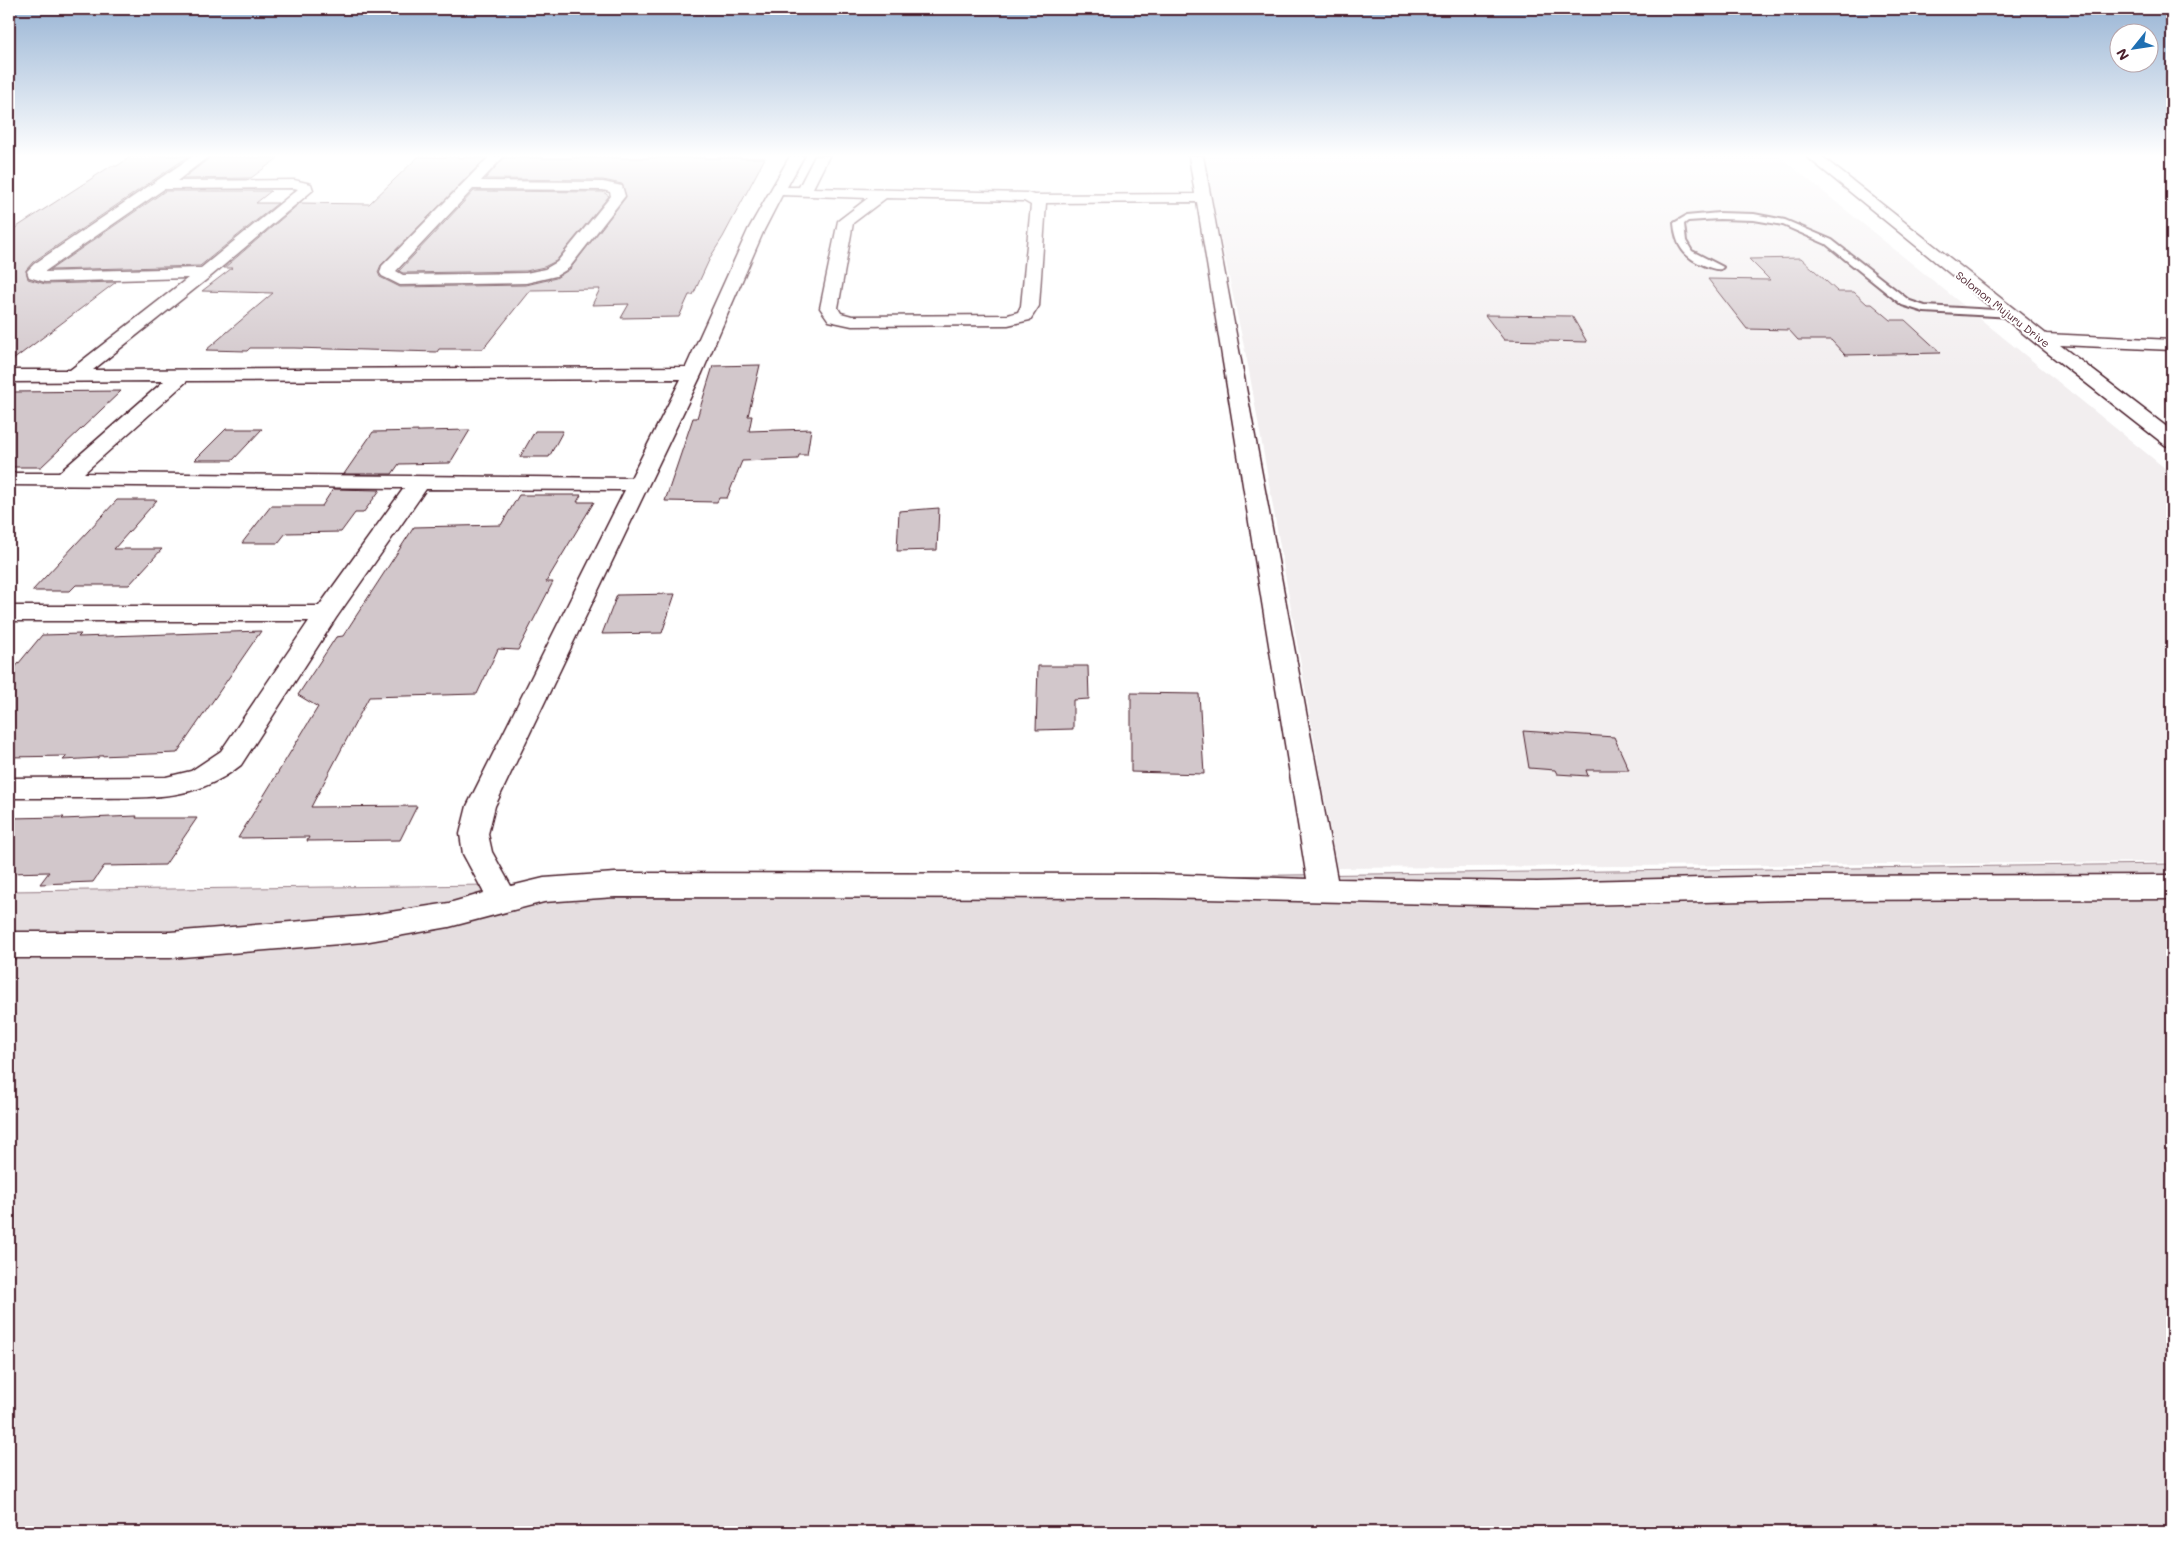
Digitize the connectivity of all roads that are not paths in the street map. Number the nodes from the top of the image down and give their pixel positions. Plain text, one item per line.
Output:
1 (98, 228) edge
2 (260, 228) edge
3 (428, 228) edge
4 (592, 228) edge
5 (757, 228) edge
6 (845, 228) edge
7 (1036, 228) edge
8 (1209, 228) edge
9 (1678, 228) edge
10 (1798, 228) edge
11 (1904, 228) edge
12 (1718, 267) dead end
13 (205, 273) junction
14 (2012, 314) junction
15 (2041, 339) junction
16 (2172, 345) edge
17 (693, 373) junction
18 (9, 376) edge
19 (74, 376) junction
20 (181, 376) junction
21 (2172, 441) edge
22 (66, 478) junction
23 (9, 479) edge
24 (419, 483) junction
25 (639, 484) junction
26 (9, 614) edge
27 (326, 614) junction
28 (9, 788) edge
29 (2172, 887) edge
30 (1324, 892) junction
31 (502, 900) junction
32 (9, 945) edge

1 - 13 street
2 - 13 street
3 - 4 street
5 - 17 street
6 - 7 street
8 - 30 street
9 - 12 lane
10 - 14 lane
11 - 14 street, Solomon Mujuru Drive
13 - 19 street
14 - 15 street, Solomon Mujuru Drive
15 - 16 street
15 - 21 street, Solomon Mujuru Drive
17 - 20 street
17 - 25 street
18 - 19 street
19 - 20 street
20 - 22 street
22 - 23 street
22 - 24 street
24 - 25 street
24 - 27 street
25 - 31 street
26 - 27 street
27 - 28 street
29 - 30 street
30 - 31 street
31 - 32 street

